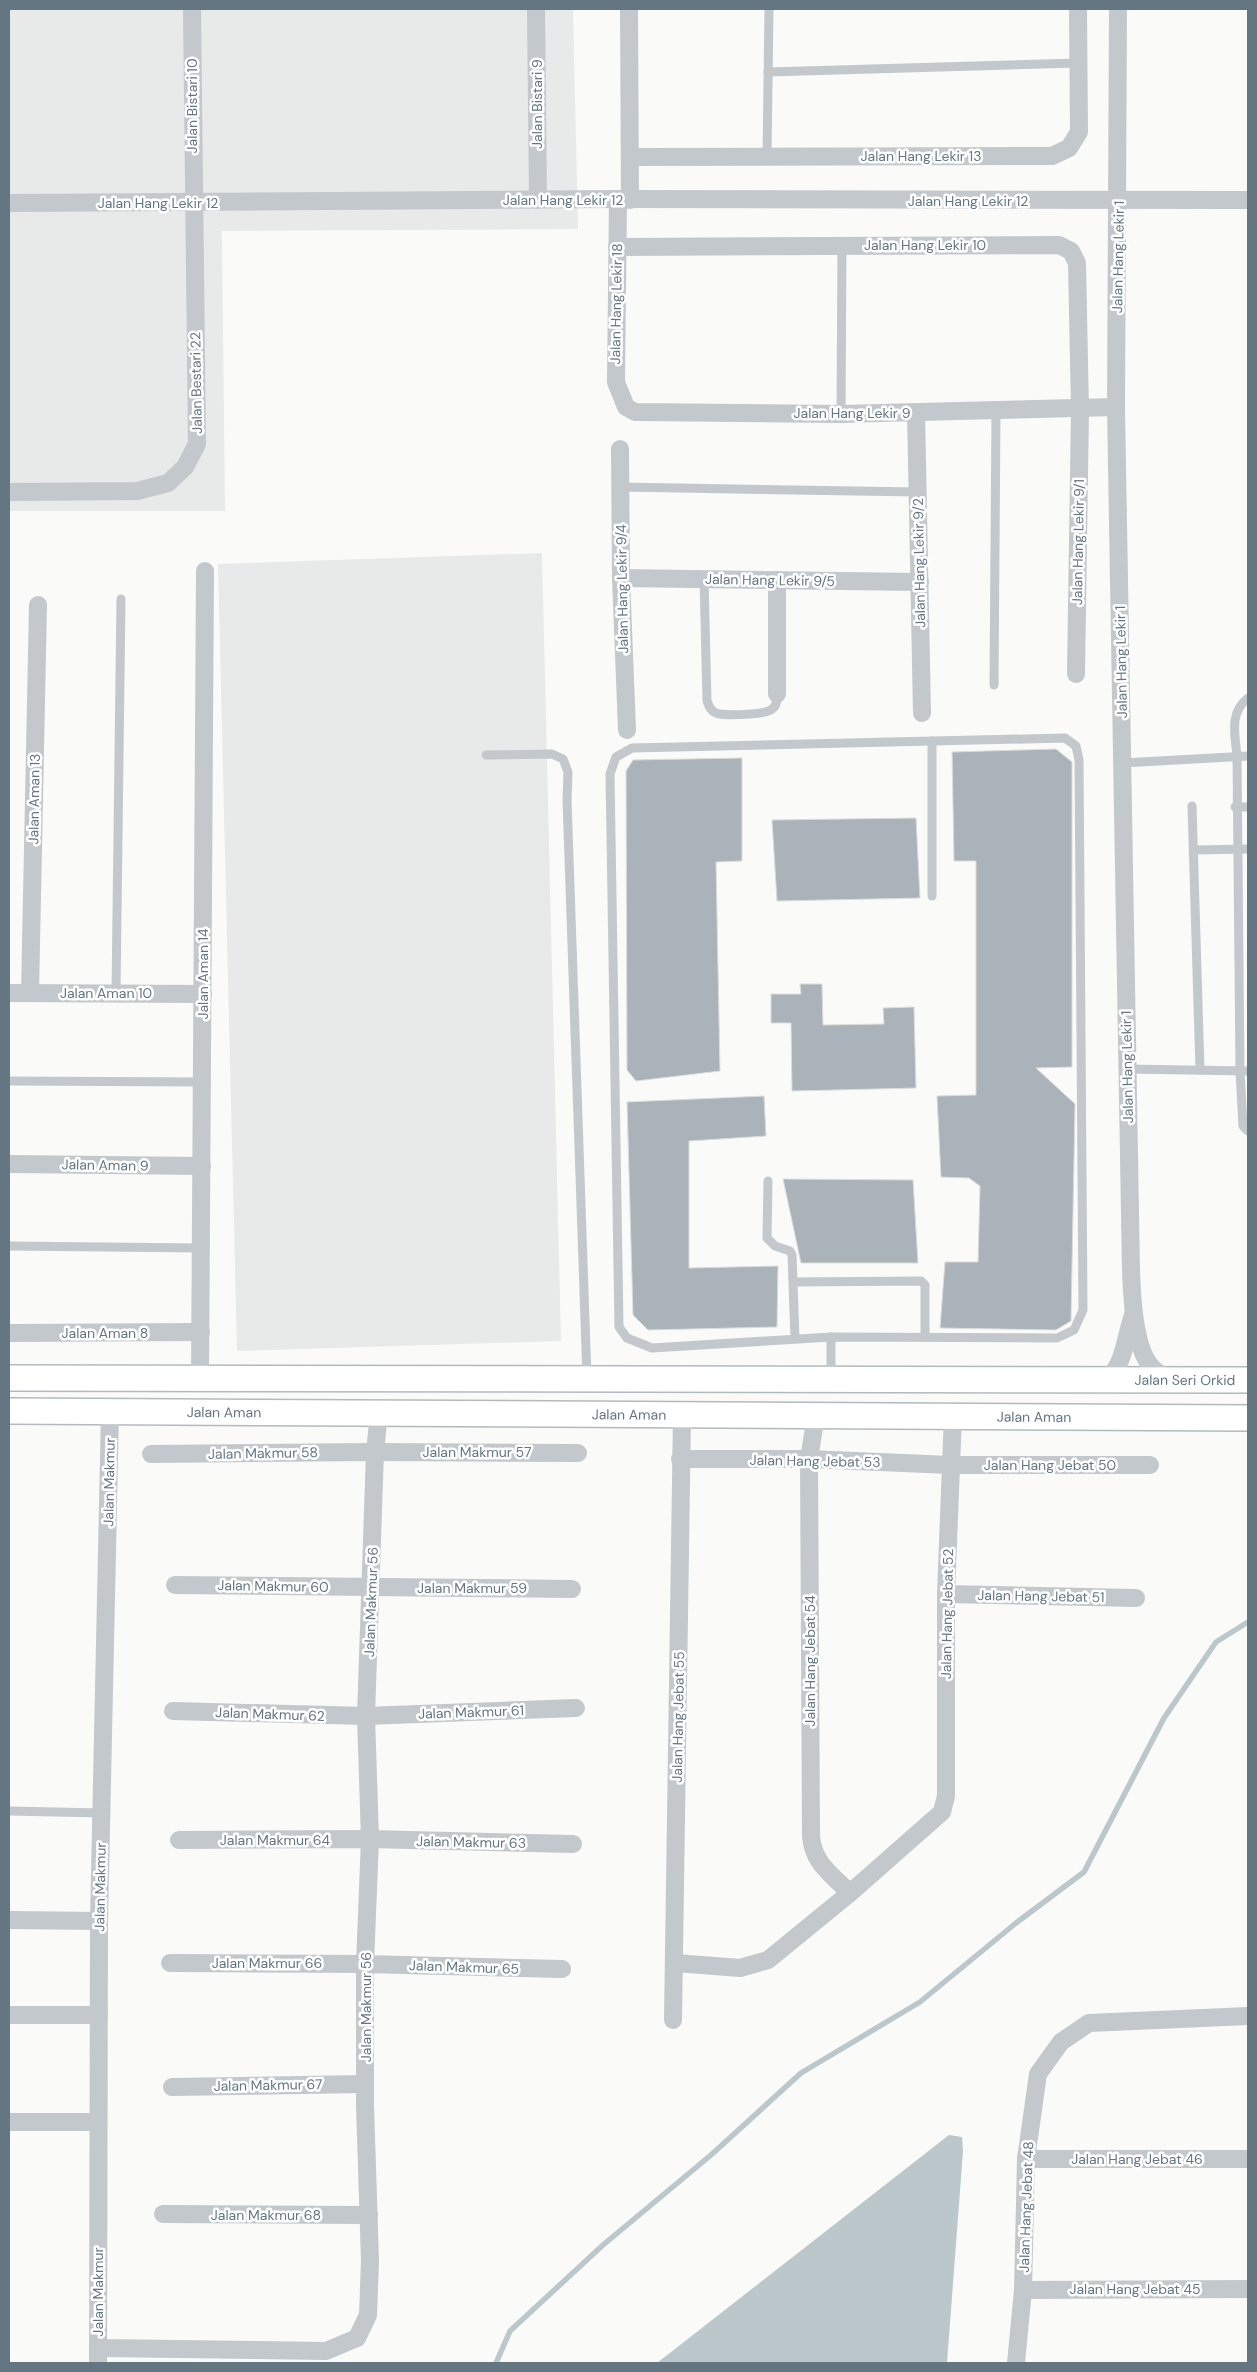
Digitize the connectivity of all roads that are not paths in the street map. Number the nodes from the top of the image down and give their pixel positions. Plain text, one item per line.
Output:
1 (192, 9) edge
2 (536, 9) edge
3 (629, 9) edge
4 (769, 9) edge
5 (1078, 9) edge
6 (1118, 9) edge
7 (1078, 64) junction
8 (768, 72) junction
9 (630, 157) junction
10 (766, 158) junction
11 (624, 199) junction
12 (538, 200) junction
13 (1248, 200) edge
14 (193, 202) junction
15 (1118, 202) junction
16 (9, 204) edge
17 (842, 245) junction
18 (617, 247) junction
19 (626, 407) joint
20 (1116, 407) junction
21 (1080, 410) junction
22 (996, 411) junction
23 (916, 412) junction
24 (841, 414) junction
25 (620, 448) dead end
26 (620, 487) junction
27 (9, 492) edge
28 (918, 492) junction
29 (206, 570) dead end
30 (621, 578) junction
31 (704, 579) junction
32 (777, 580) junction
33 (920, 582) junction
34 (120, 599) dead end
35 (38, 605) dead end
36 (1076, 674) dead end
37 (994, 686) dead end
38 (777, 694) joint
39 (1248, 698) edge
40 (922, 713) dead end
41 (626, 730) dead end
42 (932, 741) junction
43 (486, 755) dead end
44 (1237, 756) junction
45 (1248, 756) edge
46 (1123, 763) junction
47 (1192, 806) dead end
48 (1235, 807) junction
49 (1248, 807) edge
50 (1236, 848) junction
51 (1248, 848) edge
52 (1194, 850) junction
53 (932, 896) dead end
54 (9, 993) edge
55 (30, 993) junction
56 (116, 993) junction
57 (203, 994) junction
58 (1128, 1069) junction
59 (1200, 1070) junction
60 (1244, 1071) edge
61 (9, 1081) edge
62 (202, 1082) junction
63 (1248, 1131) edge
64 (9, 1164) edge
65 (202, 1166) junction
66 (768, 1181) dead end
67 (9, 1246) edge
68 (201, 1248) junction
69 (794, 1282) junction
70 (1133, 1314) junction
71 (200, 1332) junction
72 (9, 1333) edge
73 (831, 1337) junction
74 (924, 1337) junction
75 (796, 1339) junction
76 (9, 1378) edge
77 (200, 1378) junction
78 (587, 1379) junction
79 (831, 1379) junction
80 (1115, 1379) junction
81 (1168, 1380) junction
82 (1248, 1380) edge
83 (9, 1411) edge
84 (110, 1412) junction
85 (379, 1413) junction
86 (682, 1414) junction
87 (816, 1414) junction
88 (953, 1415) junction
89 (1248, 1418) edge
90 (375, 1452) junction
91 (578, 1452) dead end
92 (151, 1454) dead end
93 (680, 1459) junction
94 (810, 1459) junction
95 (950, 1465) junction
96 (1150, 1465) dead end
97 (175, 1585) dead end
98 (372, 1588) junction
99 (572, 1589) dead end
100 (946, 1594) junction
101 (1136, 1598) dead end
102 (576, 1708) dead end
103 (174, 1711) dead end
104 (366, 1716) junction
105 (9, 1812) edge
106 (102, 1813) junction
107 (370, 1839) junction
108 (179, 1840) dead end
109 (572, 1844) dead end
110 (850, 1893) junction
111 (9, 1920) edge
112 (99, 1921) junction
113 (170, 1963) dead end
114 (675, 1963) junction
115 (365, 1964) junction
116 (562, 1970) dead end
117 (99, 2015) junction
118 (9, 2016) edge
119 (1248, 2016) edge
120 (673, 2020) dead end
121 (365, 2084) junction
122 (172, 2087) dead end
123 (9, 2122) edge
124 (98, 2122) junction
125 (1026, 2159) junction
126 (1248, 2159) edge
127 (163, 2214) dead end
128 (369, 2215) junction
129 (1248, 2289) edge
130 (1023, 2290) junction
131 (98, 2356) edge
132 (1016, 2363) edge

1 - 14 street, Jalan Bistari 10
2 - 12 street, Jalan Bistari 9
3 - 9 street, Jalan Hang Lekir 18
4 - 8 lane
5 - 7 street, Jalan Hang Lekir 13
6 - 15 street, Jalan Hang Lekir 1
7 - 8 lane
7 - 10 street, Jalan Hang Lekir 13
8 - 10 lane
9 - 10 street, Jalan Hang Lekir 13
9 - 11 street, Jalan Hang Lekir 18
11 - 12 street, Jalan Hang Lekir 12
11 - 15 street, Jalan Hang Lekir 12
11 - 18 street, Jalan Hang Lekir 18
12 - 14 street, Jalan Hang Lekir 12
13 - 15 street, Jalan Hang Lekir 12
14 - 16 street, Jalan Hang Lekir 12
14 - 27 street, Jalan Bestari 22
15 - 20 street, Jalan Hang Lekir 1
17 - 18 street, Jalan Hang Lekir 10
17 - 21 street, Jalan Hang Lekir 10
17 - 24 lane
18 - 19 street, Jalan Hang Lekir 18
19 - 24 street, Jalan Hang Lekir 9
20 - 21 street, Jalan Hang Lekir 9
20 - 46 street, Jalan Hang Lekir 1
21 - 22 street, Jalan Hang Lekir 9
21 - 36 street, Jalan Hang Lekir 9/1
22 - 23 street, Jalan Hang Lekir 9
22 - 37 lane
23 - 24 street, Jalan Hang Lekir 9
23 - 28 street, Jalan Hang Lekir 9/2
25 - 26 street, Jalan Hang Lekir 9/4
26 - 28 lane
26 - 30 street, Jalan Hang Lekir 9/4
28 - 33 street, Jalan Hang Lekir 9/2
29 - 57 street, Jalan Aman 14
30 - 31 street, Jalan Hang Lekir 9/5
30 - 41 street, Jalan Hang Lekir 9/4
31 - 32 street, Jalan Hang Lekir 9/5
31 - 38 lane
32 - 33 street, Jalan Hang Lekir 9/5
32 - 38 street
33 - 40 street, Jalan Hang Lekir 9/2
34 - 56 lane
35 - 55 street, Jalan Aman 13
39 - 44 lane
42 - 53 lane
42 - 74 lane
42 - 75 lane
43 - 78 lane
44 - 45 lane
44 - 46 lane
44 - 48 lane
46 - 58 street, Jalan Hang Lekir 1
47 - 52 lane
48 - 49 lane
48 - 50 lane
50 - 51 lane
50 - 52 lane
50 - 60 lane
52 - 59 lane
54 - 55 street, Jalan Aman 10
55 - 56 street, Jalan Aman 10
56 - 57 street, Jalan Aman 10
57 - 62 street, Jalan Aman 14
58 - 59 lane
58 - 70 street, Jalan Hang Lekir 1
59 - 60 lane
60 - 63 lane
61 - 62 lane
62 - 65 street, Jalan Aman 14
64 - 65 street, Jalan Aman 9
65 - 68 street, Jalan Aman 14
66 - 69 lane
67 - 68 lane
68 - 71 street, Jalan Aman 14
69 - 74 lane
69 - 75 lane
70 - 80 street, Jalan Hang Lekir 1
70 - 81 street, Jalan Hang Lekir 1
71 - 72 street, Jalan Aman 8
71 - 77 street, Jalan Aman 14
73 - 74 lane
73 - 75 lane
73 - 79 lane
76 - 77 main road
77 - 78 main road
78 - 79 main road
79 - 80 main road
80 - 81 main road, Jalan Seri Orkid
81 - 82 main road, Jalan Seri Orkid
83 - 84 main road, Jalan Aman
84 - 85 main road, Jalan Aman
84 - 106 street, Jalan Makmur
85 - 86 main road, Jalan Aman
85 - 90 street, Jalan Makmur 56
86 - 87 main road, Jalan Aman
86 - 93 street, Jalan Hang Jebat 55
87 - 88 main road, Jalan Aman
87 - 94 street, Jalan Hang Jebat 54
88 - 89 main road, Jalan Aman
88 - 95 street, Jalan Hang Jebat 52
90 - 91 street, Jalan Makmur 57
90 - 92 street, Jalan Makmur 58
90 - 98 street, Jalan Makmur 56
93 - 94 street, Jalan Hang Jebat 53
93 - 114 street, Jalan Hang Jebat 55
94 - 95 street, Jalan Hang Jebat 53
94 - 110 street, Jalan Hang Jebat 54
95 - 96 street, Jalan Hang Jebat 50
95 - 100 street, Jalan Hang Jebat 52
97 - 98 street, Jalan Makmur 60
98 - 99 street, Jalan Makmur 59
98 - 104 street, Jalan Makmur 56
100 - 101 street, Jalan Hang Jebat 51
100 - 110 street, Jalan Hang Jebat 52
102 - 104 street, Jalan Makmur 61
103 - 104 street, Jalan Makmur 62
104 - 107 street, Jalan Makmur 56
105 - 106 lane
106 - 112 street, Jalan Makmur
107 - 108 street, Jalan Makmur 64
107 - 109 street, Jalan Makmur 63
107 - 115 street, Jalan Makmur 56
110 - 114 street
111 - 112 street
112 - 117 street, Jalan Makmur
113 - 115 street, Jalan Makmur 66
114 - 120 street, Jalan Hang Jebat 55
115 - 116 street, Jalan Makmur 65
115 - 121 street, Jalan Makmur 56
117 - 118 street
117 - 124 street, Jalan Makmur
119 - 125 street, Jalan Hang Jebat 48
121 - 122 street, Jalan Makmur 67
121 - 128 street, Jalan Makmur 56
123 - 124 street
124 - 131 street, Jalan Makmur
125 - 126 street, Jalan Hang Jebat 46
125 - 130 street, Jalan Hang Jebat 48
127 - 128 street, Jalan Makmur 68
128 - 131 street, Jalan Makmur 56
129 - 130 street, Jalan Hang Jebat 45
130 - 132 street, Jalan Hang Jebat 48

